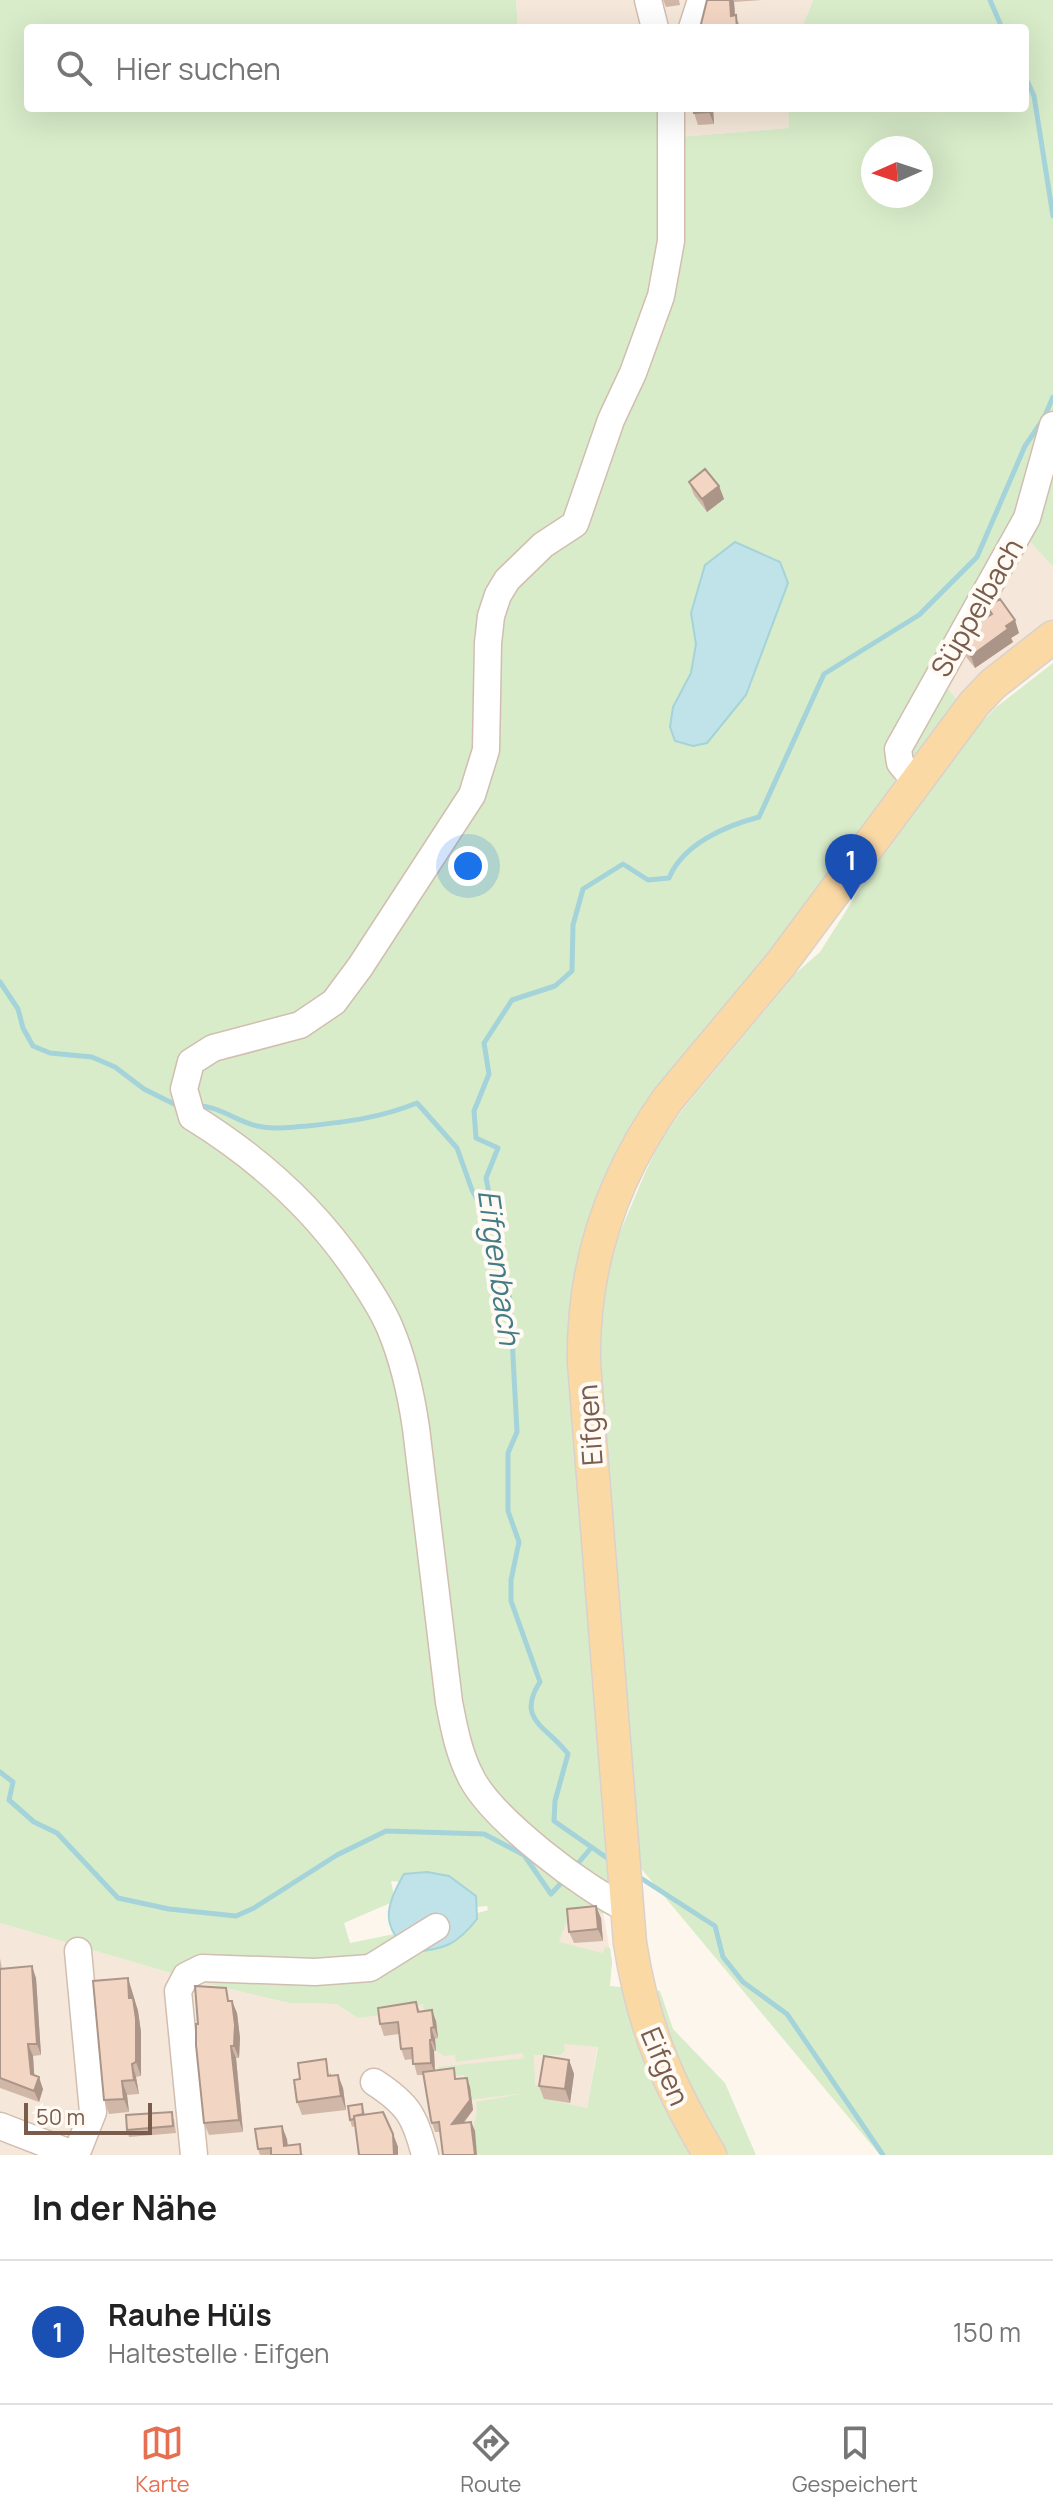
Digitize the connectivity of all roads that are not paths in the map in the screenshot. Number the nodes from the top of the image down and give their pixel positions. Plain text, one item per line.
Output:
1 (648, 0) edge
2 (701, 0) edge
3 (654, 24) edge
4 (693, 24) edge
5 (671, 112) edge
6 (1051, 428) edge
7 (1053, 637) edge
8 (915, 781) junction
9 (627, 1902) junction
10 (436, 1927) dead end
11 (78, 1951) dead end
12 (374, 2082) dead end
13 (0, 2126) edge
14 (76, 2155) edge
15 (194, 2155) edge
16 (425, 2155) edge
17 (710, 2155) edge

1 - 3 street
2 - 4 street
5 - 9 street
6 - 8 street, Süppelbach
7 - 8 main road, Eifgen
8 - 9 main road, Eifgen
9 - 17 main road, Eifgen
10 - 15 street
11 - 14 street
12 - 16 street
13 - 14 street

